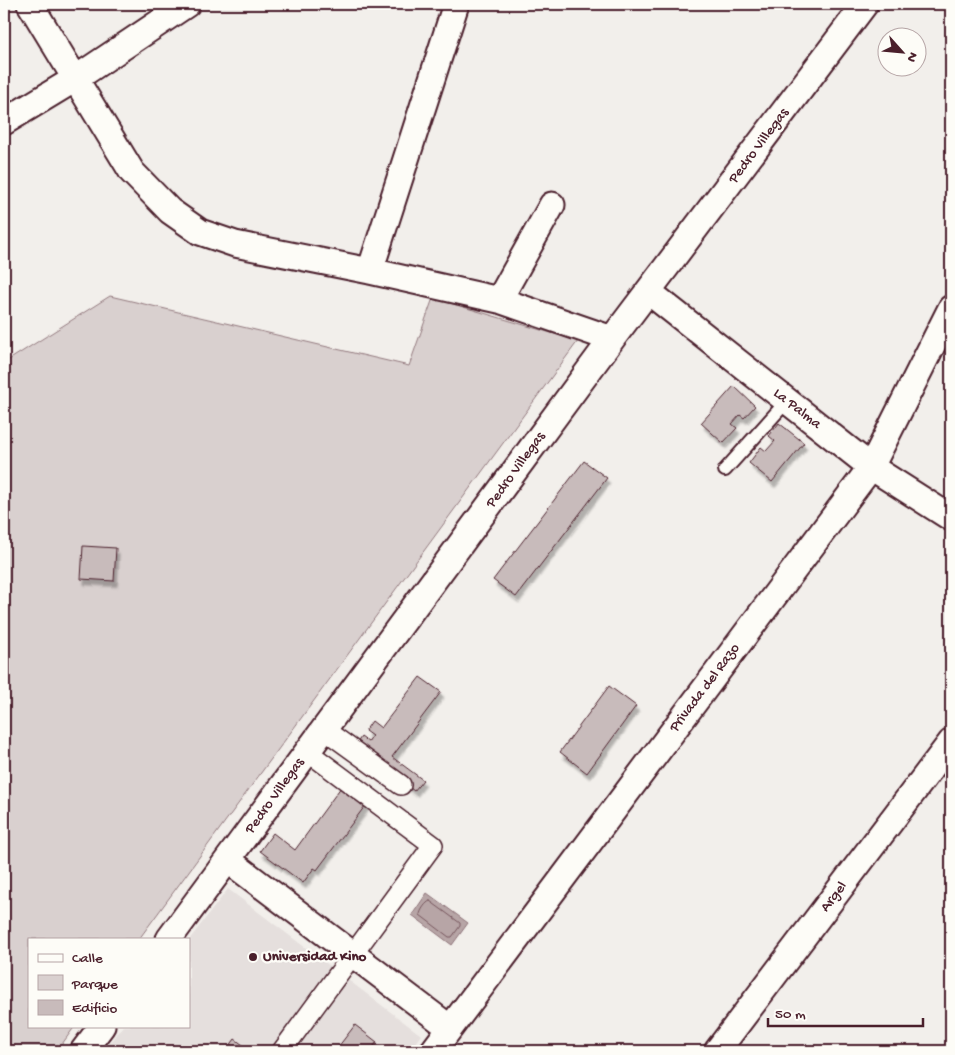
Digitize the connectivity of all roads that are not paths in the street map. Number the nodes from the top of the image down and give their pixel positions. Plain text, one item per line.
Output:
1 (30, 4) edge
2 (187, 4) edge
3 (456, 4) edge
4 (866, 4) edge
5 (75, 78) junction
6 (4, 122) edge
7 (552, 205) dead end
8 (370, 271) junction
9 (649, 292) junction
10 (499, 300) junction
11 (951, 308) edge
12 (612, 339) junction
13 (787, 401) junction
14 (871, 468) junction
15 (725, 470) dead end
16 (951, 518) edge
17 (325, 730) junction
18 (951, 742) edge
19 (308, 752) junction
20 (401, 785) dead end
21 (228, 860) junction
22 (170, 938) edge
23 (352, 954) junction
24 (100, 1028) edge
25 (450, 1028) junction
26 (83, 1051) edge
27 (282, 1051) edge
28 (433, 1051) edge
29 (717, 1051) edge

1 - 5 street
2 - 5 street
3 - 8 street
4 - 9 street, Pedro Villegas
5 - 6 street
5 - 8 street
7 - 10 street
8 - 10 street
9 - 12 street, Pedro Villegas
9 - 13 street, La Palma
10 - 12 street
11 - 14 street, Privada del Razo
12 - 17 street, Pedro Villegas
13 - 14 street, La Palma
13 - 15 lane
14 - 16 street, La Palma
14 - 25 street, Privada del Razo
17 - 19 street, Pedro Villegas
17 - 20 street
18 - 29 street, Argel
19 - 21 street, Pedro Villegas
19 - 23 street
21 - 22 street, Pedro Villegas
21 - 23 street
23 - 25 street
23 - 27 street
24 - 26 street
25 - 28 street, Privada del Razo

